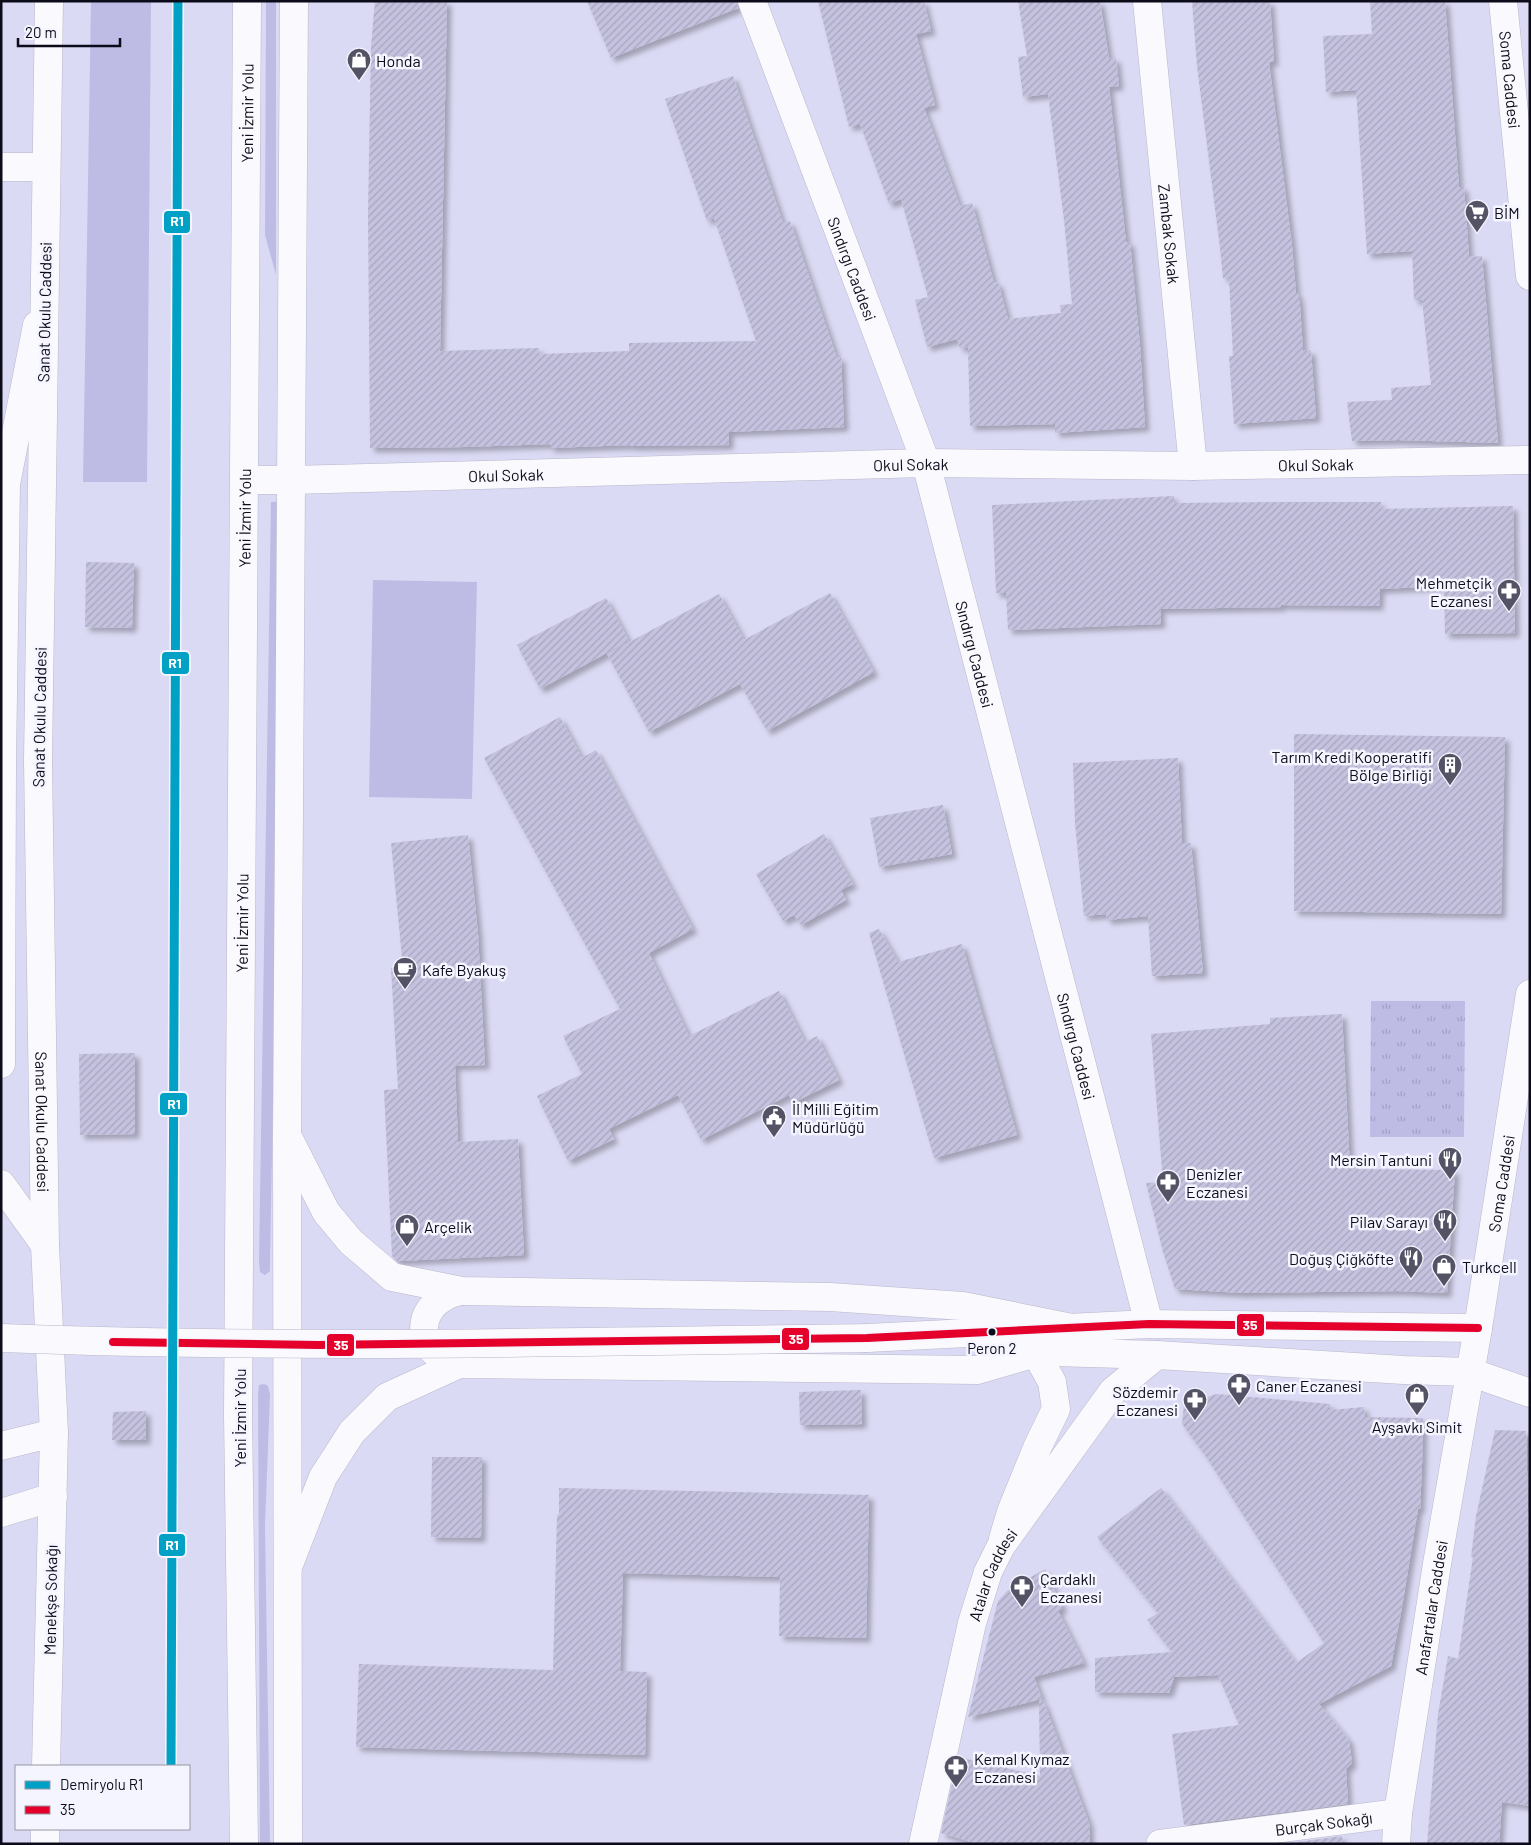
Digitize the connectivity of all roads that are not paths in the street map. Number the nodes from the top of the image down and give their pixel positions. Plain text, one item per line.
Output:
1 (49, 1) edge
2 (247, 1) edge
3 (294, 1) edge
4 (752, 1) edge
5 (1147, 1) edge
6 (1503, 1) edge
7 (1, 167) edge
8 (46, 167) junction
9 (1530, 276) edge
10 (44, 294) junction
11 (1530, 460) edge
12 (926, 463) junction
13 (1193, 466) junction
14 (244, 480) junction
15 (291, 480) junction
16 (4, 484) edge
17 (42, 484) junction
18 (1530, 994) edge
19 (1, 1064) edge
20 (288, 1135) junction
21 (1, 1184) edge
22 (46, 1244) junction
23 (462, 1291) junction
24 (1150, 1324) junction
25 (1072, 1328) junction
26 (1478, 1328) junction
27 (1, 1338) edge
28 (867, 1338) junction
29 (1036, 1353) junction
30 (1157, 1355) junction
31 (458, 1364) junction
32 (1470, 1372) junction
33 (1530, 1392) edge
34 (54, 1433) junction
35 (1, 1446) edge
36 (53, 1497) junction
37 (1, 1513) edge
38 (1001, 1546) junction
39 (287, 1569) junction
40 (46, 1765) edge
41 (1398, 1813) junction
42 (45, 1830) edge
43 (926, 1843) edge
44 (44, 1844) edge
45 (244, 1844) edge
46 (288, 1844) edge
47 (1160, 1844) edge
48 (1396, 1844) edge

1 - 8 main road, Sanat Okulu Caddesi
2 - 14 main road, Yeni İzmir Yolu
3 - 15 main road
4 - 12 main road, Sındırgı Caddesi
5 - 13 main road, Zambak Sokak
6 - 9 main road, Soma Caddesi
7 - 8 main road
8 - 10 main road, Sanat Okulu Caddesi
10 - 16 main road
10 - 17 main road, Sanat Okulu Caddesi
11 - 13 main road, Okul Sokak
12 - 13 main road, Okul Sokak
12 - 15 main road, Okul Sokak
12 - 24 main road, Sındırgı Caddesi
14 - 15 main road, Okul Sokak
14 - 45 main road, Yeni İzmir Yolu
15 - 20 main road
16 - 17 main road
16 - 19 main road
17 - 22 main road, Sanat Okulu Caddesi
18 - 26 main road, Soma Caddesi
20 - 23 main road
20 - 39 main road
21 - 22 main road
22 - 34 main road, Sanat Okulu Caddesi
23 - 25 main road
23 - 31 main road
24 - 25 main road
24 - 26 main road
25 - 28 main road
26 - 32 main road, Soma Caddesi
27 - 28 main road, bridge
28 - 29 main road
29 - 30 main road
29 - 31 main road
29 - 38 main road
30 - 32 main road
30 - 38 main road, Atalar Caddesi
31 - 39 main road
32 - 33 main road
32 - 41 main road, Anafartalar Caddesi
34 - 35 main road
34 - 36 main road, Menekşe Sokağı
36 - 37 main road
36 - 40 main road, Menekşe Sokağı
38 - 43 main road, Atalar Caddesi
39 - 46 main road
41 - 47 main road, Burçak Sokağı
41 - 48 main road, Anafartalar Caddesi
42 - 44 main road

